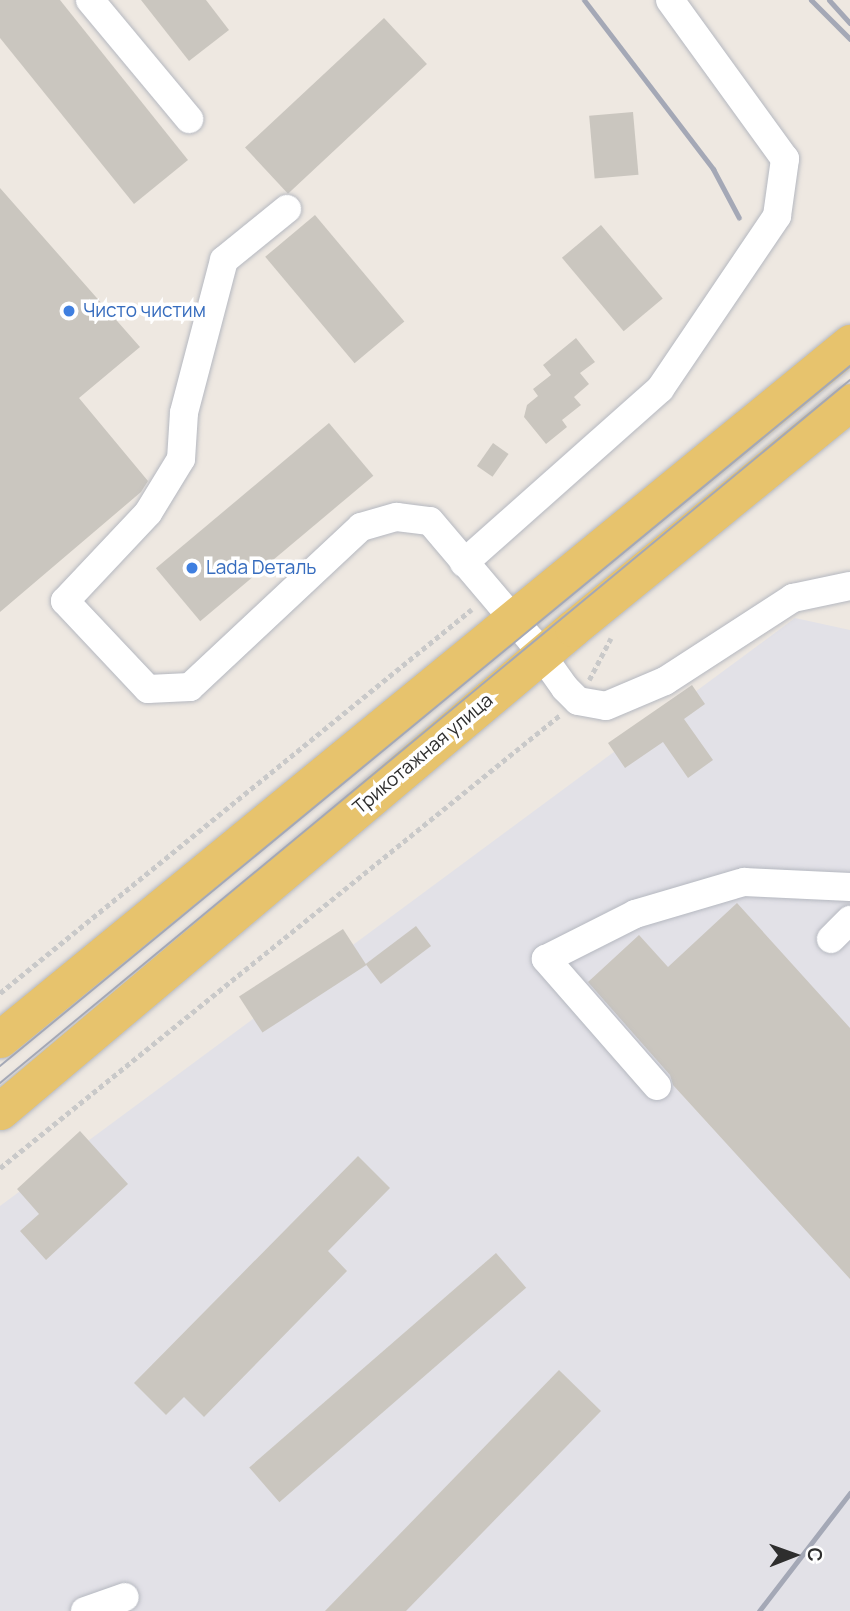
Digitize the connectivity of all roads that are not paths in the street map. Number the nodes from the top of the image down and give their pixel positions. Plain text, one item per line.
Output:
1 (90, 0) edge
2 (670, 0) edge
3 (189, 119) dead end
4 (287, 209) dead end
5 (850, 343) edge
6 (850, 402) edge
7 (464, 563) junction
8 (850, 586) edge
9 (509, 618) junction
10 (542, 654) junction
11 (850, 887) edge
12 (0, 1039) edge
13 (657, 1086) dead end
14 (0, 1111) edge
15 (125, 1597) dead end
16 (85, 1611) edge

1 - 3 lane
2 - 7 lane
4 - 7 lane
5 - 9 main road
6 - 10 main road, Трикотажная улица
7 - 9 lane
8 - 10 lane
9 - 10 lane
9 - 12 main road
10 - 14 main road, Трикотажная улица
11 - 13 lane
15 - 16 lane

